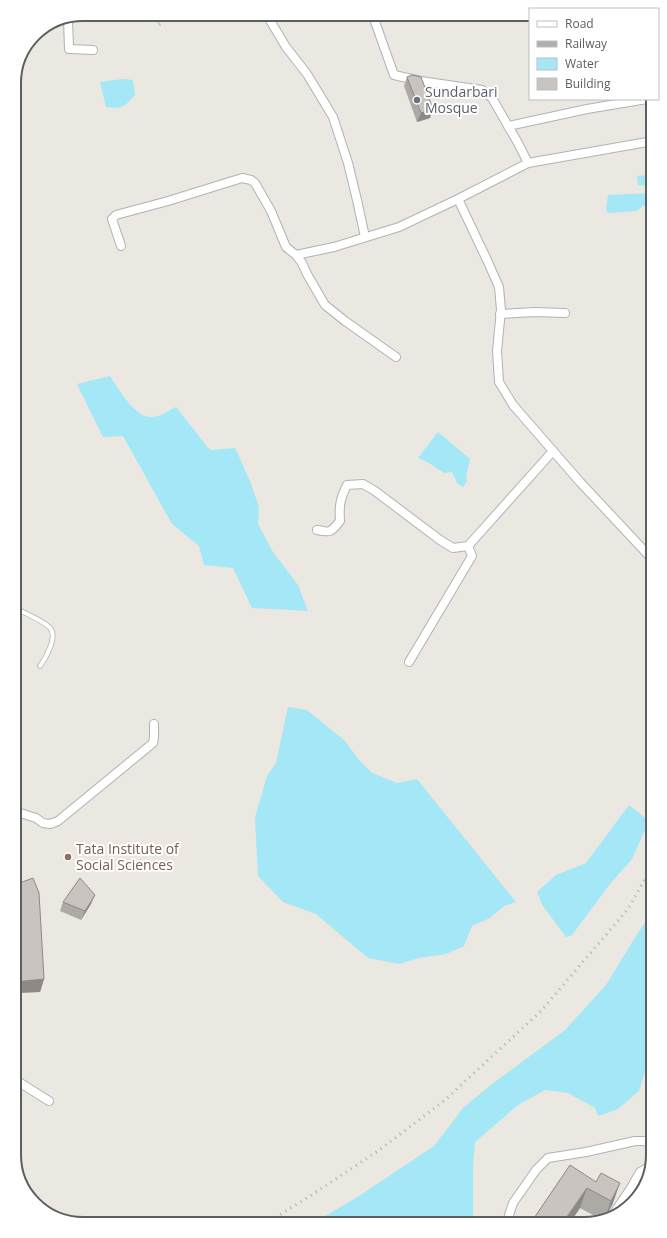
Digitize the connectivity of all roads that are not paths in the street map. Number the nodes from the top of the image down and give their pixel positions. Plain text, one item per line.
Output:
1 (270, 21) edge
2 (375, 21) edge
3 (68, 23) edge
4 (93, 50) dead end
5 (641, 100) edge
6 (508, 126) junction
7 (646, 142) edge
8 (528, 163) junction
9 (458, 199) junction
10 (365, 237) junction
11 (121, 246) dead end
12 (296, 255) junction
13 (565, 313) dead end
14 (500, 314) junction
15 (396, 357) dead end
16 (553, 451) junction
17 (317, 530) dead end
18 (468, 546) junction
19 (646, 552) edge
20 (21, 611) edge
21 (409, 662) dead end
22 (40, 666) dead end
23 (154, 724) dead end
24 (21, 813) edge
25 (21, 1084) edge
26 (49, 1101) dead end
27 (646, 1142) edge
28 (644, 1170) edge
29 (631, 1188) junction
30 (633, 1191) edge
31 (618, 1207) edge
32 (508, 1217) edge

1 - 10 street
2 - 6 street
3 - 4 street
5 - 6 street
6 - 8 street
7 - 8 street
8 - 9 street
9 - 10 street
9 - 14 street
10 - 12 street
11 - 12 street
12 - 15 street
13 - 14 street
14 - 16 street
16 - 18 street
16 - 19 street
17 - 18 street
18 - 21 street
20 - 22 lane
23 - 24 street
25 - 26 street
27 - 32 street
28 - 29 street
29 - 30 street
29 - 31 street

